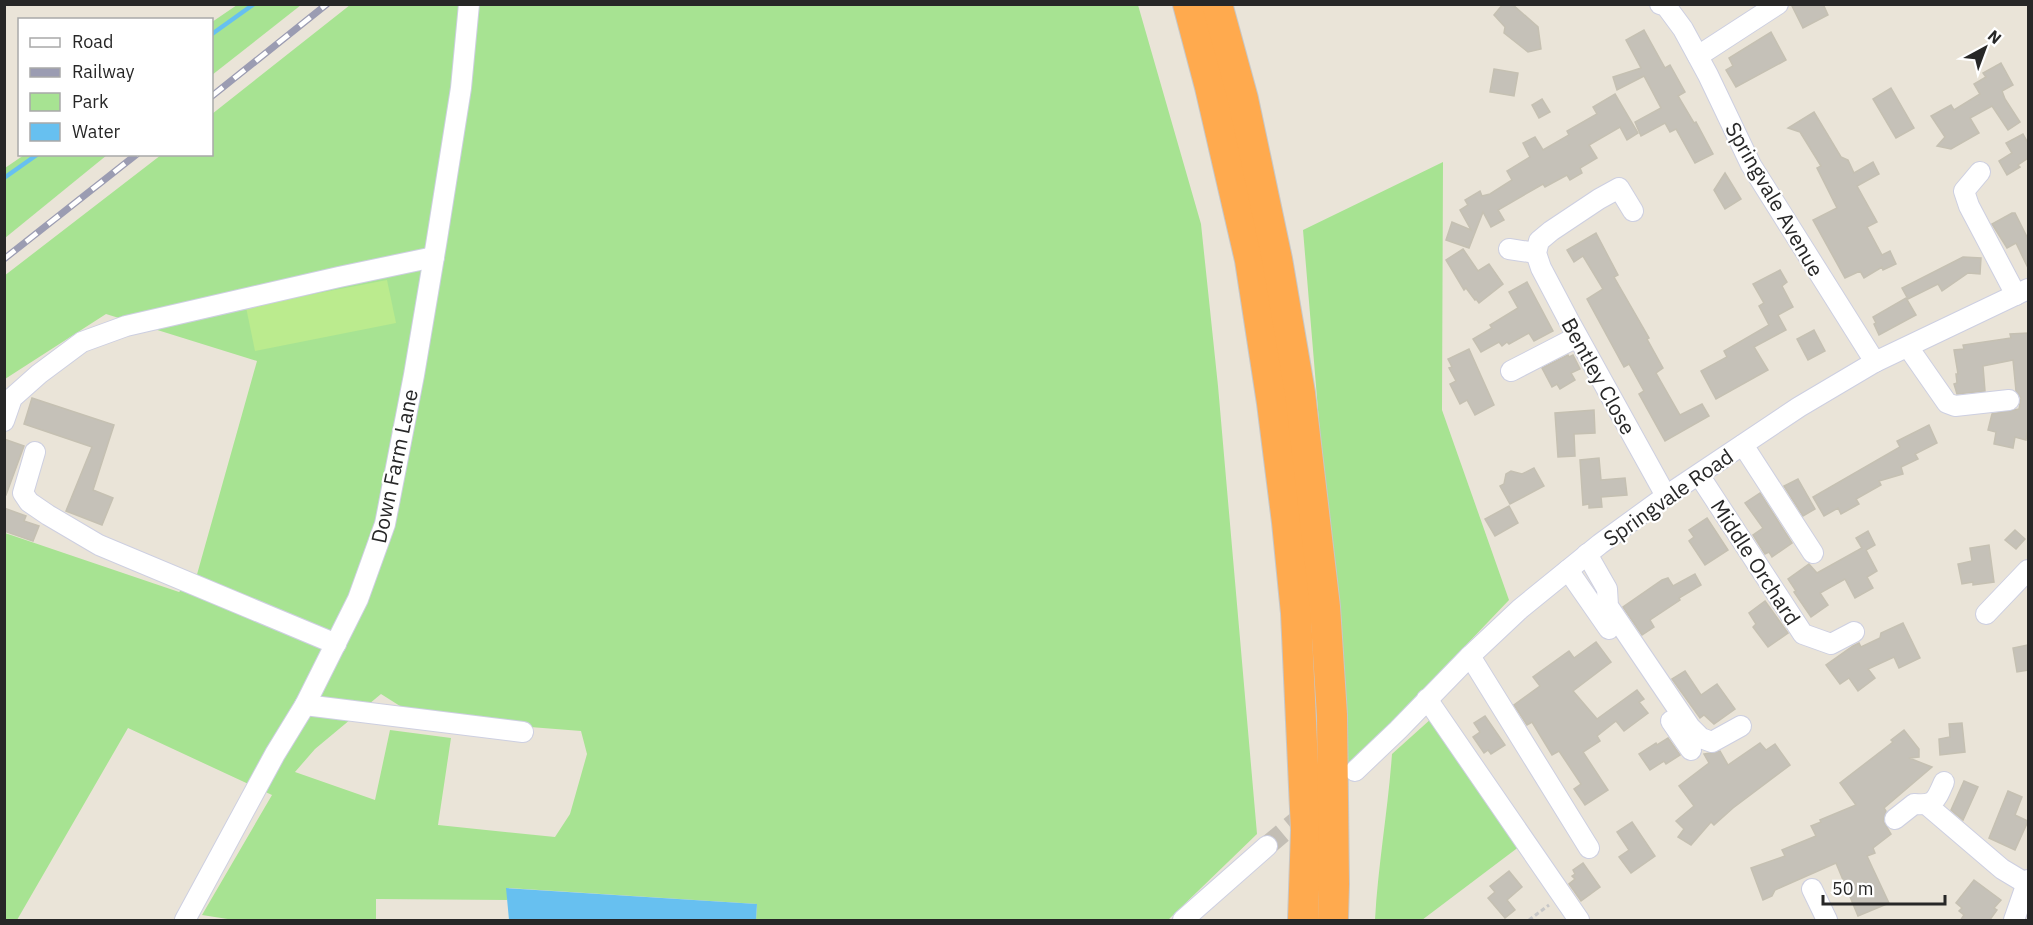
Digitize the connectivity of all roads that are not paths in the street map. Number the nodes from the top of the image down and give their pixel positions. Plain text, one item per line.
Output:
1 (469, 4) edge
2 (1188, 4) edge
3 (1217, 4) edge
4 (1660, 4) edge
5 (1778, 4) edge
6 (1698, 56) junction
7 (1980, 172) dead end
8 (1633, 211) dead end
9 (1509, 249) dead end
10 (1536, 253) junction
11 (434, 257) junction
12 (2022, 292) edge
13 (1577, 337) junction
14 (1908, 347) junction
15 (1875, 362) junction
16 (1511, 370) dead end
17 (2009, 400) dead end
18 (4, 421) edge
19 (1743, 445) junction
20 (35, 452) dead end
21 (1699, 475) junction
22 (1666, 496) junction
23 (1813, 553) dead end
24 (1587, 554) junction
25 (1568, 570) junction
26 (2028, 570) edge
27 (1986, 614) dead end
28 (1854, 632) dead end
29 (336, 644) junction
30 (1470, 656) junction
31 (1426, 699) junction
32 (305, 705) junction
33 (1741, 726) dead end
34 (524, 732) dead end
35 (1691, 750) dead end
36 (1355, 771) dead end
37 (1944, 782) dead end
38 (1927, 805) junction
39 (1895, 819) dead end
40 (1267, 846) tunnel mouth
41 (1589, 848) dead end
42 (2028, 882) edge
43 (1812, 889) dead end
44 (185, 921) edge
45 (1183, 921) edge
46 (1304, 921) edge
47 (1333, 921) edge
48 (1579, 921) edge
49 (1827, 921) edge
50 (2014, 921) edge

1 - 11 street, Down Farm Lane
2 - 46 highway
3 - 47 highway
4 - 6 street, Springvale Avenue
5 - 6 street
6 - 15 street, Springvale Avenue
7 - 12 street
8 - 10 street
9 - 10 street
10 - 13 street, Bentley Close
11 - 18 street
11 - 29 street, Down Farm Lane
12 - 14 street, Springvale Road
13 - 16 street
13 - 22 street, Bentley Close
14 - 15 street, Springvale Road
14 - 17 street
15 - 19 street, Springvale Road
19 - 21 street, Springvale Road
19 - 23 street
20 - 29 street
21 - 22 street, Springvale Road
21 - 28 street, Middle Orchard
22 - 24 street, Springvale Road
24 - 25 street, Springvale Road
24 - 33 street
25 - 30 street, Springvale Road
25 - 35 street
26 - 27 street
29 - 32 street, Down Farm Lane
30 - 31 street, Springvale Road
30 - 41 street
31 - 36 street, Springvale Road
31 - 48 street
32 - 34 street
32 - 44 street, Down Farm Lane
37 - 38 street
38 - 39 street
38 - 42 street
40 - 45 street
42 - 50 street
43 - 49 street

